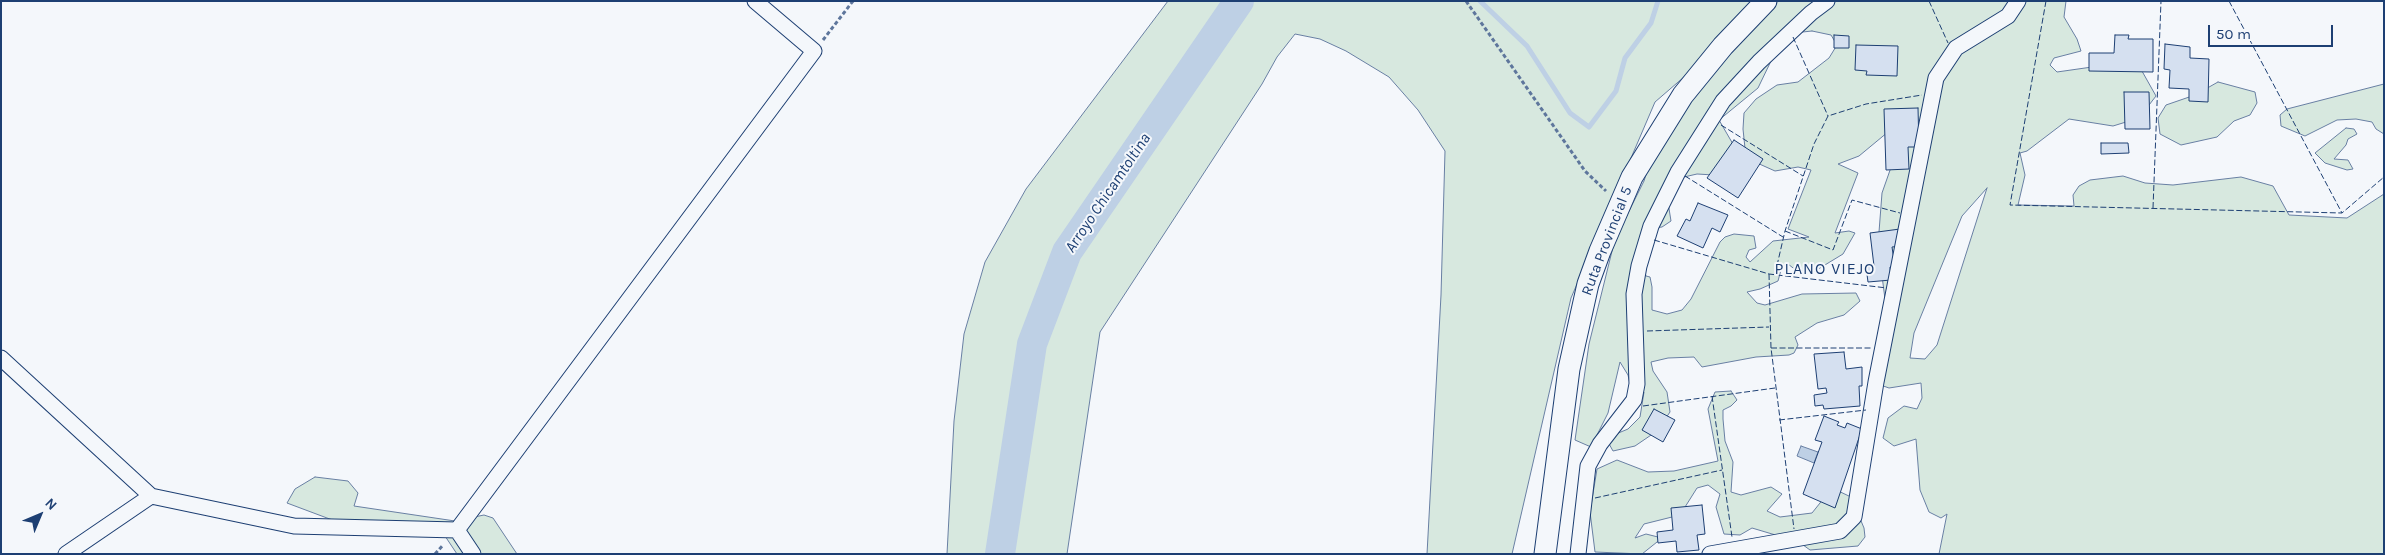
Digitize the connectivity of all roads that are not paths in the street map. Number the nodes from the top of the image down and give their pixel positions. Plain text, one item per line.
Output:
1 (755, 1) edge
2 (1766, 1) edge
3 (1827, 1) edge
4 (2018, 1) edge
5 (1, 358) edge
6 (151, 496) junction
7 (457, 530) junction
8 (66, 554) edge
9 (473, 554) edge
10 (1545, 554) edge
11 (1578, 554) edge
12 (1710, 554) edge

1 - 7 street
2 - 10 main road, Ruta Provincial 5
3 - 11 street
4 - 12 street
5 - 6 street
6 - 7 street
6 - 8 street
7 - 9 street

